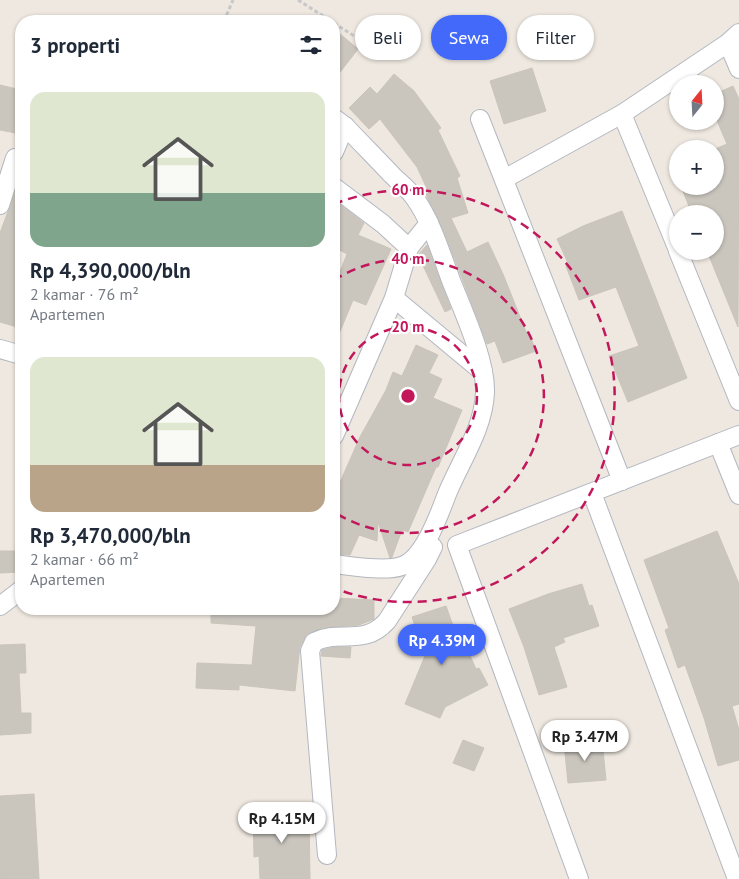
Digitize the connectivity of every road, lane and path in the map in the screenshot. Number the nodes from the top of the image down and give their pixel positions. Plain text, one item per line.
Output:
1 (233, 0) edge
2 (298, 0) edge
3 (227, 15) edge
4 (321, 15) edge
5 (340, 27) edge
6 (355, 37) edge
7 (734, 38) edge
8 (739, 69) edge
9 (622, 114) junction
10 (480, 119) dead end
11 (340, 123) edge
12 (12, 157) edge
13 (504, 179) junction
14 (340, 192) edge
15 (0, 204) edge
16 (429, 223) junction
17 (669, 228) edge
18 (409, 248) junction
19 (682, 260) edge
20 (394, 298) junction
21 (0, 349) edge
22 (15, 353) edge
23 (483, 372) junction
24 (739, 401) edge
25 (340, 422) edge
26 (739, 435) edge
27 (718, 443) junction
28 (622, 481) junction
29 (592, 493) junction
30 (739, 495) edge
31 (437, 520) junction
32 (340, 565) edge
33 (15, 595) edge
34 (0, 606) edge
35 (327, 855) dead end
36 (579, 879) edge
37 (737, 879) edge

1 - 3 path
2 - 4 path
5 - 6 path
7 - 8 street
7 - 9 street
9 - 13 street
9 - 17 street
10 - 13 street
11 - 16 street
12 - 15 street
13 - 28 street
14 - 18 street
16 - 18 street
16 - 23 street
18 - 20 street
19 - 24 street
20 - 23 street
20 - 25 street
21 - 22 street
23 - 31 street
26 - 27 street
27 - 28 street
27 - 30 street
28 - 29 street
29 - 36 street
29 - 37 street
31 - 32 street
31 - 35 street
33 - 34 street

